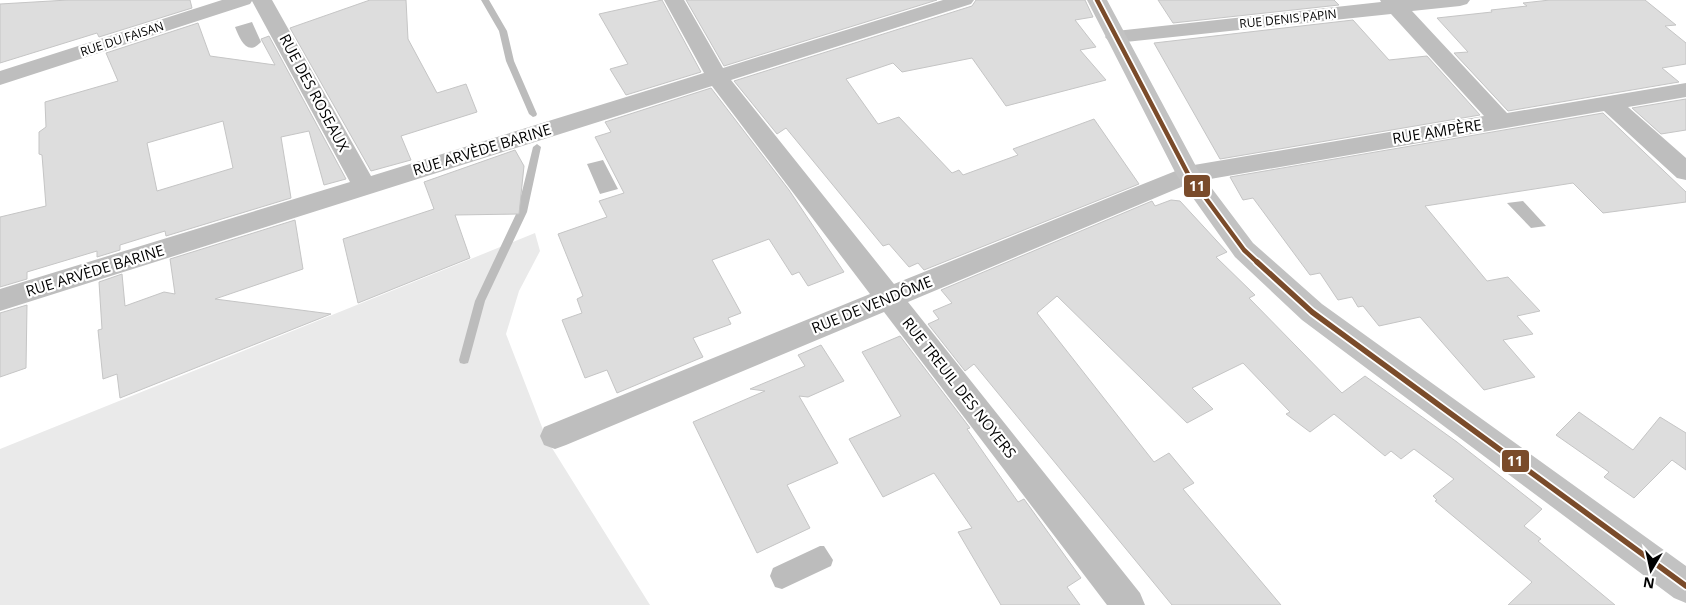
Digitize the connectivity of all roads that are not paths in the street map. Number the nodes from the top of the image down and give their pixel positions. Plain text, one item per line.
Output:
1 (244, 0) edge
2 (262, 0) edge
3 (674, 0) edge
4 (964, 0) edge
5 (1096, 0) edge
6 (1460, 0) edge
7 (1393, 3) edge
8 (1116, 37) junction
9 (716, 77) junction
10 (0, 78) edge
11 (1686, 90) edge
12 (1609, 103) junction
13 (1502, 122) junction
14 (1686, 172) edge
15 (1188, 174) junction
16 (365, 186) junction
17 (889, 298) junction
18 (0, 300) edge
19 (555, 436) dead end
20 (1686, 586) edge
21 (1128, 605) edge

1 - 10 street, RUE DU FAISAN
2 - 16 street, RUE DES ROSEAUX
3 - 9 street, RUE TREUIL DES NOYERS
4 - 9 street, RUE ARVÈDE BARINE
5 - 8 street
6 - 7 street, RUE DENIS PAPIN
7 - 8 street, RUE DENIS PAPIN
7 - 13 street
8 - 15 street
9 - 16 street, RUE ARVÈDE BARINE
9 - 17 street, RUE TREUIL DES NOYERS
11 - 12 street, RUE AMPÈRE
12 - 13 street, RUE AMPÈRE
12 - 14 street
13 - 15 street, RUE AMPÈRE
15 - 17 street, RUE DE VENDÔME
15 - 20 street
16 - 18 street, RUE ARVÈDE BARINE
17 - 19 street, RUE DE VENDÔME
17 - 21 street, RUE TREUIL DES NOYERS

